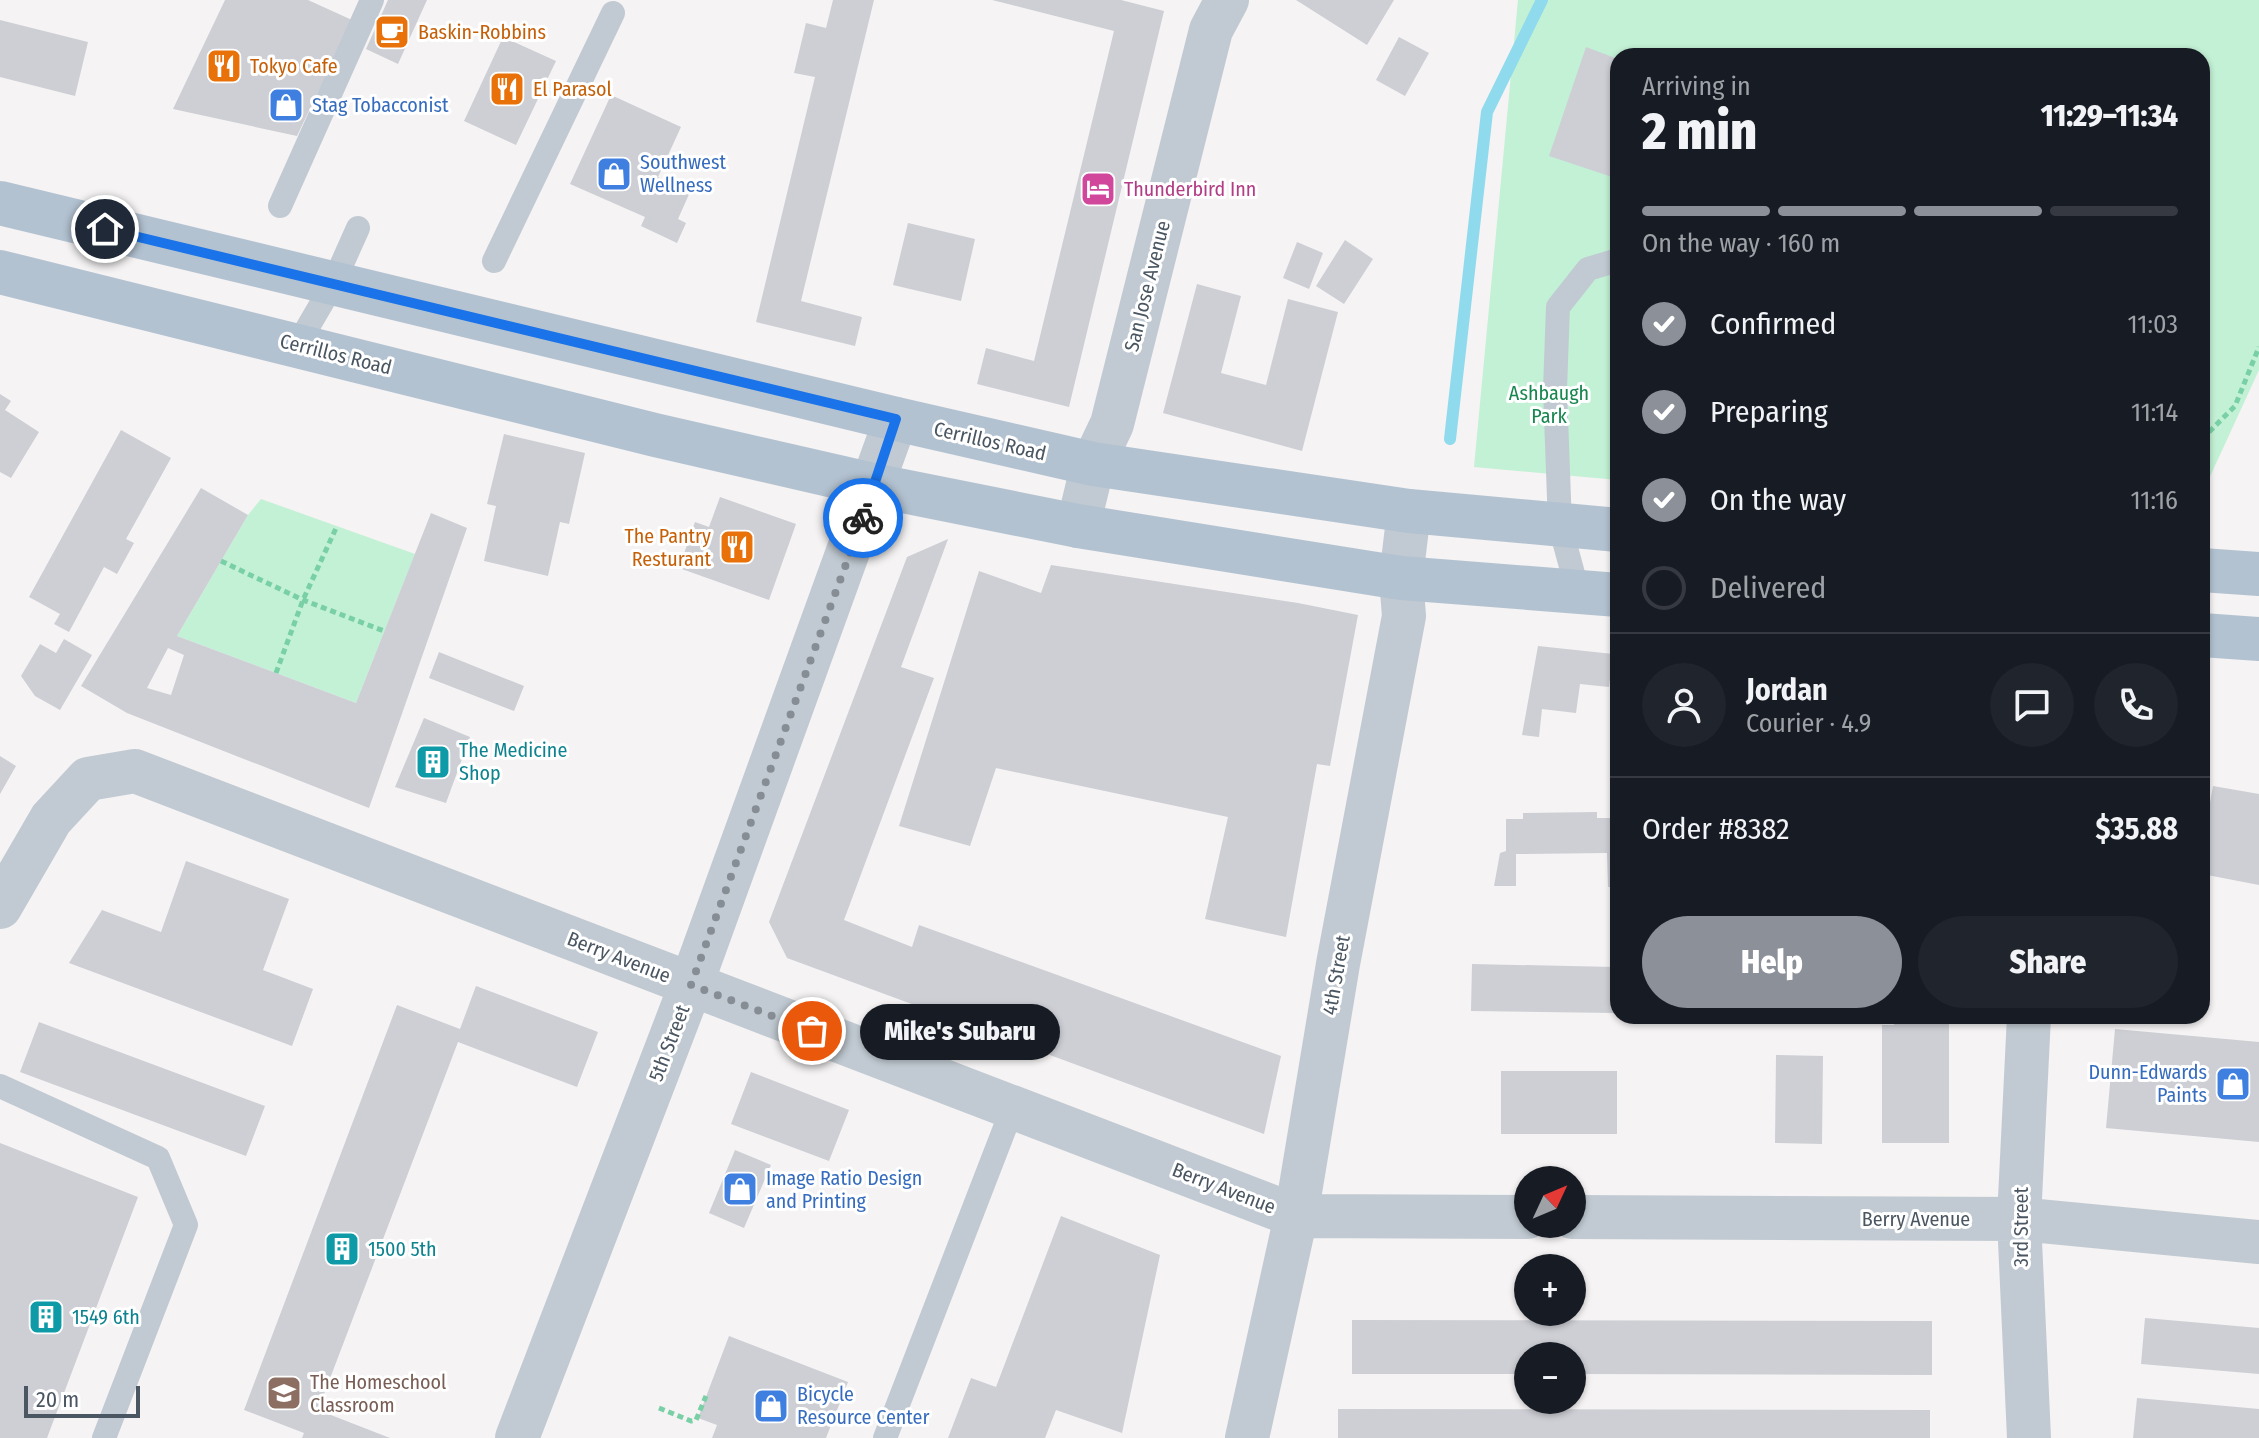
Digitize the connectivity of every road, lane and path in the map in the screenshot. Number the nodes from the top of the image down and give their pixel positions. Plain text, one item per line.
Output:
1 (372, 0) edge
2 (1227, 0) edge
3 (613, 13) dead end
4 (0, 203) edge
5 (280, 206) dead end
6 (358, 228) dead end
7 (494, 261) dead end
8 (1610, 262) edge
9 (0, 272) edge
10 (333, 284) junction
11 (298, 344) junction
12 (2259, 347) edge
13 (896, 419) junction
14 (2210, 431) edge
15 (1093, 464) junction
16 (873, 485) junction
17 (1409, 511) junction
18 (337, 526) dead end
19 (1078, 526) junction
20 (1560, 526) junction
21 (1610, 529) edge
22 (221, 561) dead end
23 (2210, 571) edge
24 (2259, 574) edge
25 (1401, 578) junction
26 (1598, 593) edge
27 (303, 600) junction
28 (384, 631) dead end
29 (2210, 636) edge
30 (2259, 639) edge
31 (276, 673) dead end
32 (0, 907) edge
33 (691, 985) junction
34 (2029, 1024) edge
35 (0, 1086) edge
36 (1013, 1107) junction
37 (1296, 1216) junction
38 (1514, 1217) edge
39 (1586, 1217) edge
40 (2019, 1219) junction
41 (2259, 1242) edge
42 (706, 1396) dead end
43 (659, 1408) dead end
44 (104, 1438) edge
45 (517, 1438) edge
46 (885, 1438) edge
47 (1247, 1438) edge
48 (2029, 1438) edge

1 - 5 lane
2 - 15 street, San Jose Avenue
3 - 7 lane
4 - 10 main road, Cerrillos Road
6 - 10 lane
8 - 20 lane
9 - 11 main road, Cerrillos Road
10 - 11 lane
10 - 13 main road, Cerrillos Road
11 - 16 main road, Cerrillos Road
12 - 14 path
13 - 15 main road, Cerrillos Road
13 - 16 street, 5th Street
15 - 17 main road, Cerrillos Road
15 - 19 street, San Jose Avenue
16 - 19 main road, Cerrillos Road
16 - 33 street, 5th Street
17 - 20 main road, Cerrillos Road
17 - 25 street, 4th Street
18 - 27 path
19 - 25 main road, Cerrillos Road
20 - 21 main road, Cerrillos Road
20 - 26 lane
22 - 27 path
23 - 24 main road
25 - 26 main road, Cerrillos Road
25 - 37 street, 4th Street
27 - 28 path
27 - 31 path
29 - 30 main road
32 - 33 street, Berry Avenue
33 - 36 street, Berry Avenue
33 - 45 street, 5th Street
34 - 40 street, 3rd Street
35 - 44 lane
36 - 37 street, Berry Avenue
36 - 46 lane
37 - 38 street, Berry Avenue
37 - 47 street, 4th Street
39 - 40 street, Berry Avenue
40 - 41 street, Berry Avenue
40 - 48 street, 3rd Street
42 - 43 path

